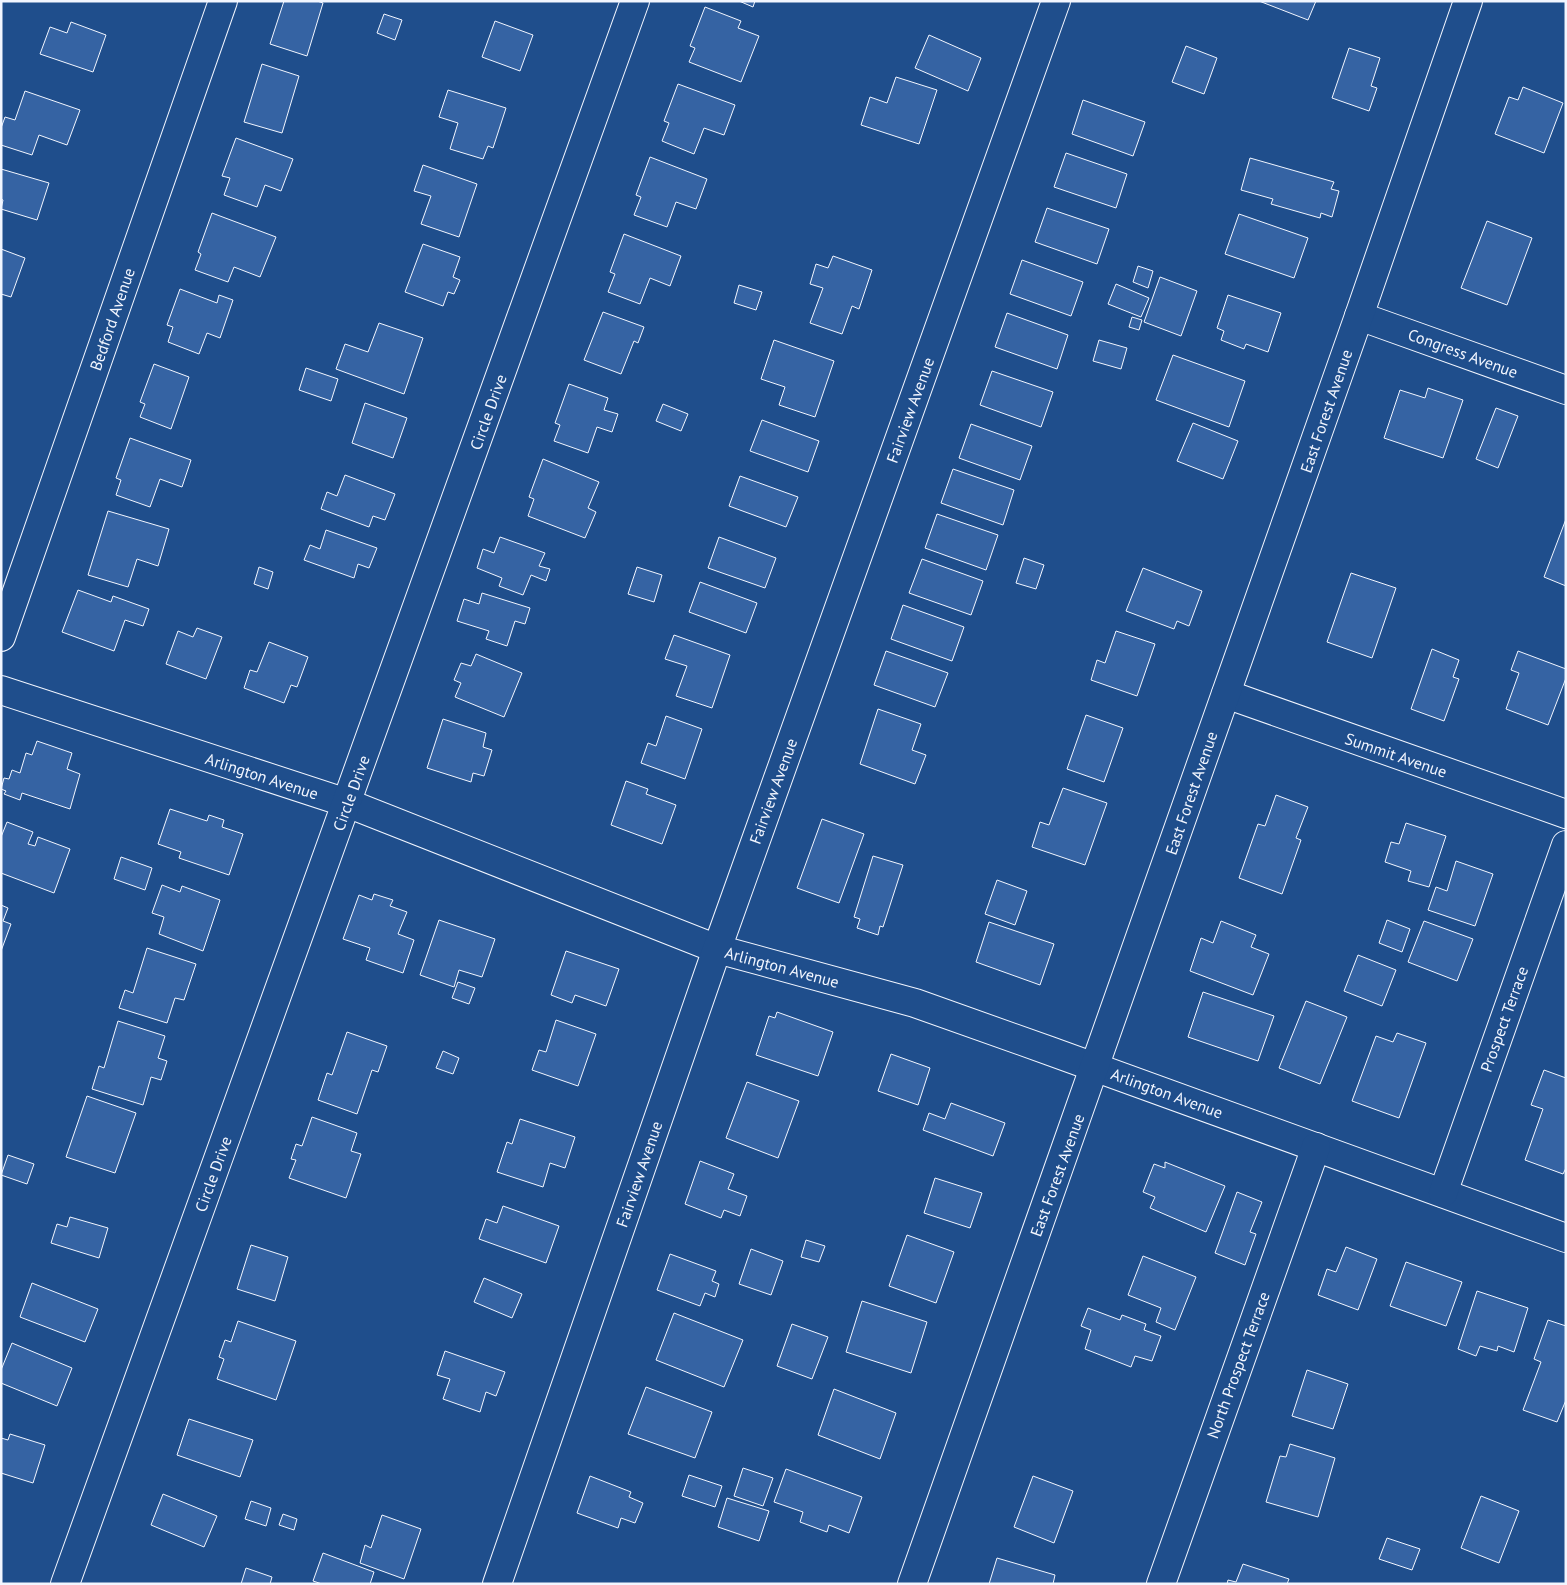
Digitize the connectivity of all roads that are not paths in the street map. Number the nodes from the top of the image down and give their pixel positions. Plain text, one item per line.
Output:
1 (223, 1) edge
2 (635, 1) edge
3 (1056, 1) edge
4 (1468, 1) edge
5 (1359, 316) junction
6 (1566, 390) edge
7 (1, 637) edge
8 (1, 690) edge
9 (1226, 694) junction
10 (347, 803) junction
11 (1566, 814) edge
12 (1566, 846) edge
13 (717, 949) junction
14 (1095, 1067) junction
15 (1316, 1147) junction
16 (1443, 1193) junction
17 (1566, 1238) edge
18 (64, 1584) edge
19 (497, 1584) edge
20 (912, 1584) edge
21 (1161, 1584) edge

1 - 7 street, Bedford Avenue
2 - 10 street, Circle Drive
3 - 13 street, Fairview Avenue
4 - 5 street, East Forest Avenue
5 - 6 street, Congress Avenue
5 - 9 street, East Forest Avenue
8 - 10 street, Arlington Avenue
9 - 11 street, Summit Avenue
9 - 14 street, East Forest Avenue
10 - 13 street, Arlington Avenue
10 - 18 street, Circle Drive
12 - 16 street, Prospect Terrace
13 - 14 street, Arlington Avenue
13 - 19 street, Fairview Avenue
14 - 15 street, Arlington Avenue
14 - 20 street, East Forest Avenue
15 - 16 street, Arlington Avenue
15 - 21 street, North Prospect Terrace
16 - 17 street, Arlington Avenue

